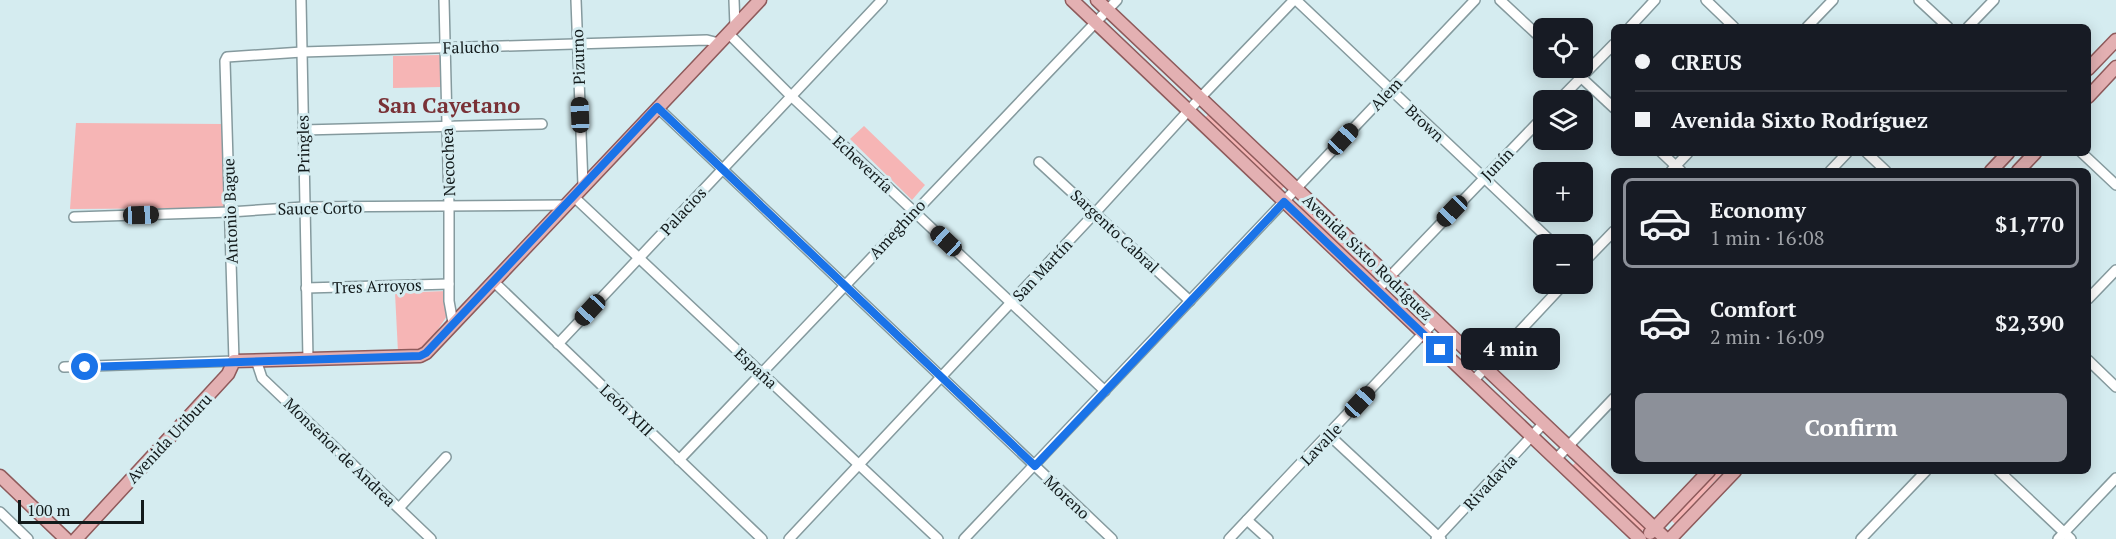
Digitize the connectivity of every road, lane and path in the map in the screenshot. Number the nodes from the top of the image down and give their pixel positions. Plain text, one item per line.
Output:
1 (301, 0) edge
2 (444, 0) edge
3 (576, 0) edge
4 (734, 0) edge
5 (760, 0) edge
6 (882, 0) edge
7 (1072, 0) edge
8 (1097, 0) edge
9 (1116, 0) edge
10 (1295, 0) edge
11 (1475, 0) edge
12 (1500, 0) edge
13 (1655, 0) edge
14 (1706, 0) edge
15 (1833, 0) edge
16 (1919, 0) edge
17 (1994, 0) edge
18 (1107, 9) junction
19 (1095, 22) junction
20 (1633, 24) edge
21 (1731, 24) edge
22 (1810, 24) edge
23 (1945, 24) edge
24 (1971, 24) edge
25 (1533, 31) edge
26 (727, 34) junction
27 (2116, 40) edge
28 (578, 45) junction
29 (1611, 47) edge
30 (445, 48) junction
31 (302, 52) junction
32 (225, 61) joint
33 (1593, 66) edge
34 (2091, 66) edge
35 (2116, 67) edge
36 (1581, 78) joint
37 (1390, 90) junction
38 (1569, 90) edge
39 (2091, 94) edge
40 (791, 96) junction
41 (1200, 98) junction
42 (1611, 105) edge
43 (657, 107) junction
44 (1188, 111) junction
45 (543, 124) dead end
46 (446, 126) junction
47 (1533, 127) edge
48 (303, 130) junction
49 (1665, 156) edge
50 (1844, 156) edge
51 (1871, 156) edge
52 (2005, 156) edge
53 (2032, 156) edge
54 (2085, 156) edge
55 (1039, 162) dead end
56 (1675, 168) edge
57 (1833, 168) edge
58 (1883, 168) edge
59 (1994, 168) edge
60 (2021, 168) edge
61 (722, 169) junction
62 (1483, 178) junction
63 (583, 185) junction
64 (2116, 185) edge
65 (1296, 189) junction
66 (569, 201) junction
67 (1284, 202) junction
68 (449, 206) junction
69 (303, 207) junction
70 (914, 211) junction
71 (230, 212) junction
72 (1095, 213) junction
73 (74, 217) dead end
74 (1543, 234) edge
75 (1611, 234) edge
76 (1593, 253) edge
77 (639, 258) junction
78 (2116, 270) edge
79 (1389, 277) junction
80 (493, 281) junction
81 (449, 284) junction
82 (845, 285) junction
83 (306, 288) junction
84 (1377, 290) junction
85 (1555, 294) edge
86 (2091, 296) edge
87 (1190, 300) junction
88 (1012, 302) junction
89 (1435, 321) junction
90 (453, 323) junction
91 (1424, 334) junction
92 (558, 344) junction
93 (308, 359) junction
94 (256, 360) junction
95 (234, 361) junction
96 (2091, 363) edge
97 (64, 368) dead end
98 (1485, 369) junction
99 (761, 373) junction
100 (942, 376) junction
101 (1474, 380) junction
102 (2116, 387) edge
103 (1105, 391) junction
104 (1611, 401) edge
105 (1544, 424) junction
106 (1329, 435) junction
107 (1532, 437) junction
108 (1568, 446) junction
109 (446, 457) dead end
110 (1556, 459) junction
111 (679, 460) junction
112 (858, 465) junction
113 (1035, 466) junction
114 (1706, 474) edge
115 (1732, 474) edge
116 (1923, 474) edge
117 (2002, 474) edge
118 (0, 476) edge
119 (2116, 477) edge
120 (399, 508) junction
121 (0, 512) edge
122 (1247, 520) junction
123 (1654, 528) junction
124 (2064, 537) edge
125 (1438, 538) edge
126 (1864, 538) edge
127 (28, 539) edge
128 (66, 539) edge
129 (76, 539) edge
130 (431, 539) edge
131 (762, 539) edge
132 (789, 539) edge
133 (938, 539) edge
134 (964, 539) edge
135 (1112, 539) edge
136 (1229, 539) edge
137 (1268, 539) edge
138 (1640, 539) edge
139 (1644, 539) edge
140 (1665, 539) edge
141 (1670, 539) edge

1 - 31 street, Pringles
2 - 30 street, Necochea
3 - 28 street, Pizurno
4 - 26 street
5 - 26 main road
6 - 40 street, Palacios
7 - 19 main road, Avenida Sixto Rodríguez
8 - 18 main road, Avenida Sixto Rodríguez
9 - 18 street, Ameghino
10 - 37 street, Brown
10 - 41 street, San Martín
11 - 37 street, Alem
12 - 25 street
13 - 20 street
14 - 21 street
15 - 22 street
16 - 23 street
17 - 24 street
18 - 19 street, Ameghino
18 - 41 main road, Avenida Sixto Rodríguez
19 - 44 main road, Avenida Sixto Rodríguez
19 - 70 street, Ameghino
26 - 28 street, Falucho
26 - 40 street, Echeverría
26 - 43 main road
27 - 34 main road
28 - 30 street, Falucho
28 - 63 street, Pizurno
29 - 33 street
30 - 31 street, Falucho
30 - 46 street, Necochea
31 - 32 street, Falucho
31 - 48 street, Pringles
32 - 71 street, Antonio Bague
35 - 39 main road
36 - 38 street
36 - 42 street
37 - 62 street, Brown
37 - 65 street, Alem
40 - 61 street, Palacios
40 - 70 street, Echeverría
41 - 44 street, San Martín
41 - 65 main road, Avenida Sixto Rodríguez
43 - 61 street, Moreno
43 - 63 main road
44 - 67 main road, Avenida Sixto Rodríguez
44 - 72 street, San Martín
45 - 46 street
46 - 48 street
46 - 68 street, Necochea
47 - 62 street, Junín
48 - 69 street, Pringles
49 - 56 street
50 - 57 street
51 - 58 street
52 - 59 main road
53 - 60 main road
54 - 64 street
55 - 72 street, Sargento Cabral
61 - 77 street, Palacios
61 - 82 street, Moreno
62 - 74 street, Brown
62 - 79 street, Junín
63 - 66 main road
65 - 67 street, Alem
65 - 79 main road, Avenida Sixto Rodríguez
66 - 68 street, Sauce Corto
66 - 77 street, España
66 - 80 main road
67 - 84 main road, Avenida Sixto Rodríguez
67 - 87 street, Alem
68 - 69 street, Sauce Corto
68 - 81 street, Necochea
69 - 71 street, Sauce Corto
69 - 83 street, Pringles
70 - 82 street, Ameghino
70 - 88 street, Echeverría
71 - 73 street, Sauce Corto
71 - 95 street, Antonio Bague
72 - 87 street, Sargento Cabral
72 - 88 street, San Martín
75 - 76 street
77 - 92 street, Palacios
77 - 99 street, España
78 - 86 street
79 - 84 street, Junín
79 - 89 main road, Avenida Sixto Rodríguez
80 - 90 main road
80 - 92 street, León XIII
81 - 83 street, Tres Arroyos
81 - 90 street, Necochea
82 - 99 street, Ameghino
82 - 100 street, Moreno
83 - 93 street, Pringles
84 - 91 main road, Avenida Sixto Rodríguez
85 - 98 street
87 - 103 street, Alem
88 - 100 street, San Martín
88 - 103 street, Echeverría
89 - 91 street, Lavalle
89 - 98 main road, Avenida Sixto Rodríguez
90 - 93 main road
91 - 101 main road, Avenida Sixto Rodríguez
91 - 106 street, Lavalle
92 - 111 street, León XIII
93 - 94 main road
94 - 95 main road
94 - 120 street, Monseñor de Andrea
95 - 97 street
95 - 129 main road, Avenida Uriburu
96 - 102 street
98 - 101 street
98 - 105 main road, Avenida Sixto Rodríguez
99 - 111 street, Ameghino
99 - 112 street, España
100 - 112 street, San Martín
100 - 113 street, Moreno
101 - 107 main road, Avenida Sixto Rodríguez
103 - 113 street, Alem
104 - 108 street
105 - 107 street, Rivadavia
105 - 108 main road, Avenida Sixto Rodríguez
106 - 122 street, Lavalle
106 - 125 street
107 - 110 main road, Avenida Sixto Rodríguez
107 - 125 street, Rivadavia
108 - 110 street
108 - 123 main road, Avenida Sixto Rodríguez
109 - 120 street
110 - 138 main road, Avenida Sixto Rodríguez
111 - 131 street, León XIII
112 - 132 street, San Martín
112 - 133 street, España
113 - 134 street, Alem
113 - 135 street, Moreno
114 - 123 main road
115 - 141 main road
116 - 126 street
117 - 124 street
118 - 128 main road
119 - 124 street
120 - 130 street, Monseñor de Andrea
121 - 127 street
122 - 136 street, Lavalle
122 - 137 street
123 - 139 main road
123 - 140 main road, Avenida Sixto Rodríguez

